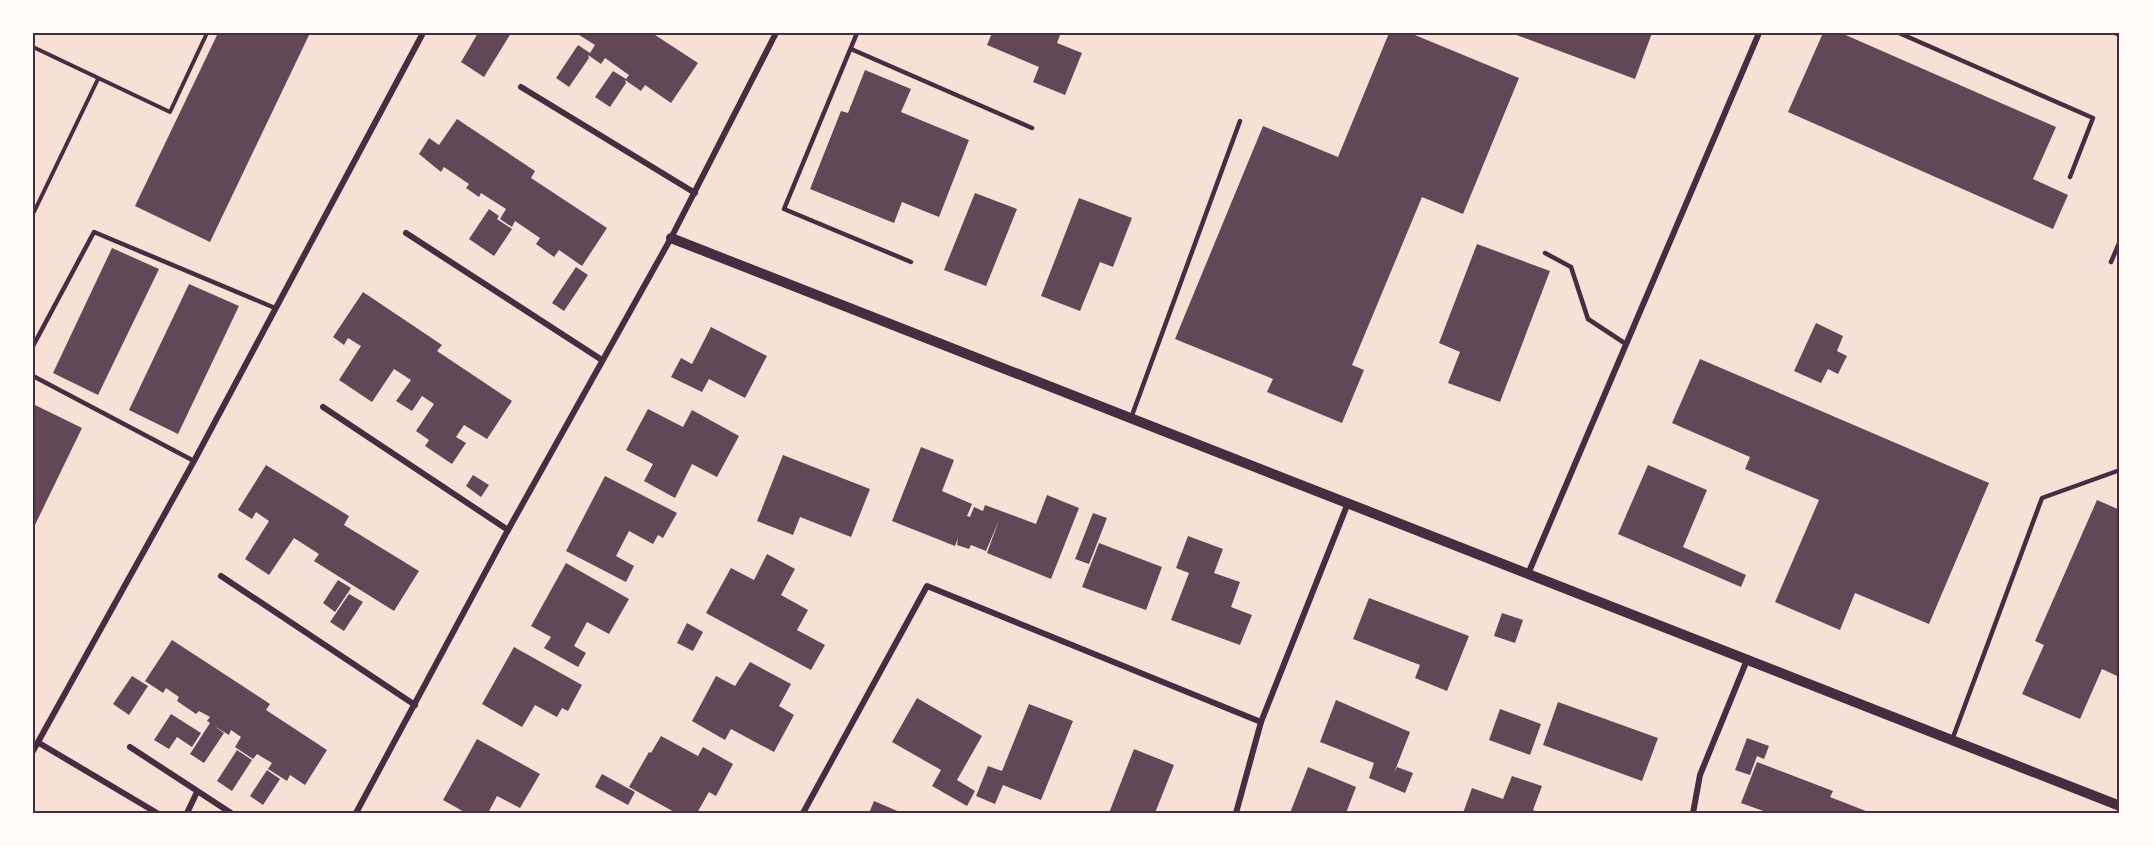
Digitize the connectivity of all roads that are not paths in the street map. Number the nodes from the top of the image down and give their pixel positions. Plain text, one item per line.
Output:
1 (423, 33) edge
2 (776, 33) edge
3 (857, 33) edge
4 (1759, 33) edge
5 (1899, 33) edge
6 (2115, 33) edge
7 (2120, 35) edge
8 (851, 49) junction
9 (521, 87) dead end
10 (1240, 121) dead end
11 (1032, 128) dead end
12 (2070, 177) dead end
13 (695, 193) junction
14 (406, 233) dead end
15 (671, 238) junction
16 (2120, 241) edge
17 (1545, 253) dead end
18 (911, 262) dead end
19 (2110, 262) dead end
20 (274, 308) junction
21 (1626, 345) junction
22 (33, 346) edge
23 (602, 360) junction
24 (33, 376) edge
25 (323, 407) dead end
26 (1131, 418) junction
27 (194, 461) junction
28 (2120, 470) edge
29 (1348, 503) junction
30 (508, 530) junction
31 (1528, 574) junction
32 (222, 576) dead end
33 (1747, 660) junction
34 (414, 705) junction
35 (1261, 722) junction
36 (1952, 740) junction
37 (39, 742) junction
38 (130, 747) dead end
39 (33, 751) edge
40 (197, 792) junction
41 (2120, 806) edge
42 (157, 813) edge
43 (187, 813) edge
44 (231, 813) edge
45 (356, 813) edge
46 (803, 813) edge
47 (1236, 813) edge
48 (1693, 813) edge

1 - 20 street
2 - 13 street
3 - 8 lane
4 - 21 street
5 - 12 lane
6 - 7 lane
8 - 11 lane
8 - 18 lane
9 - 13 street
10 - 26 lane
13 - 15 street
14 - 23 street
15 - 23 street
15 - 26 street
16 - 19 lane
17 - 21 lane
20 - 22 lane
20 - 27 street
21 - 31 street
23 - 30 street
24 - 27 lane
25 - 30 street
26 - 29 street
27 - 37 street
28 - 36 lane
29 - 31 street
29 - 35 street
30 - 34 street
31 - 33 street
32 - 34 street
33 - 36 street
33 - 48 street
34 - 45 street
35 - 46 street
35 - 47 street
36 - 41 street
37 - 39 street
37 - 42 street
38 - 40 street
40 - 43 street
40 - 44 street

